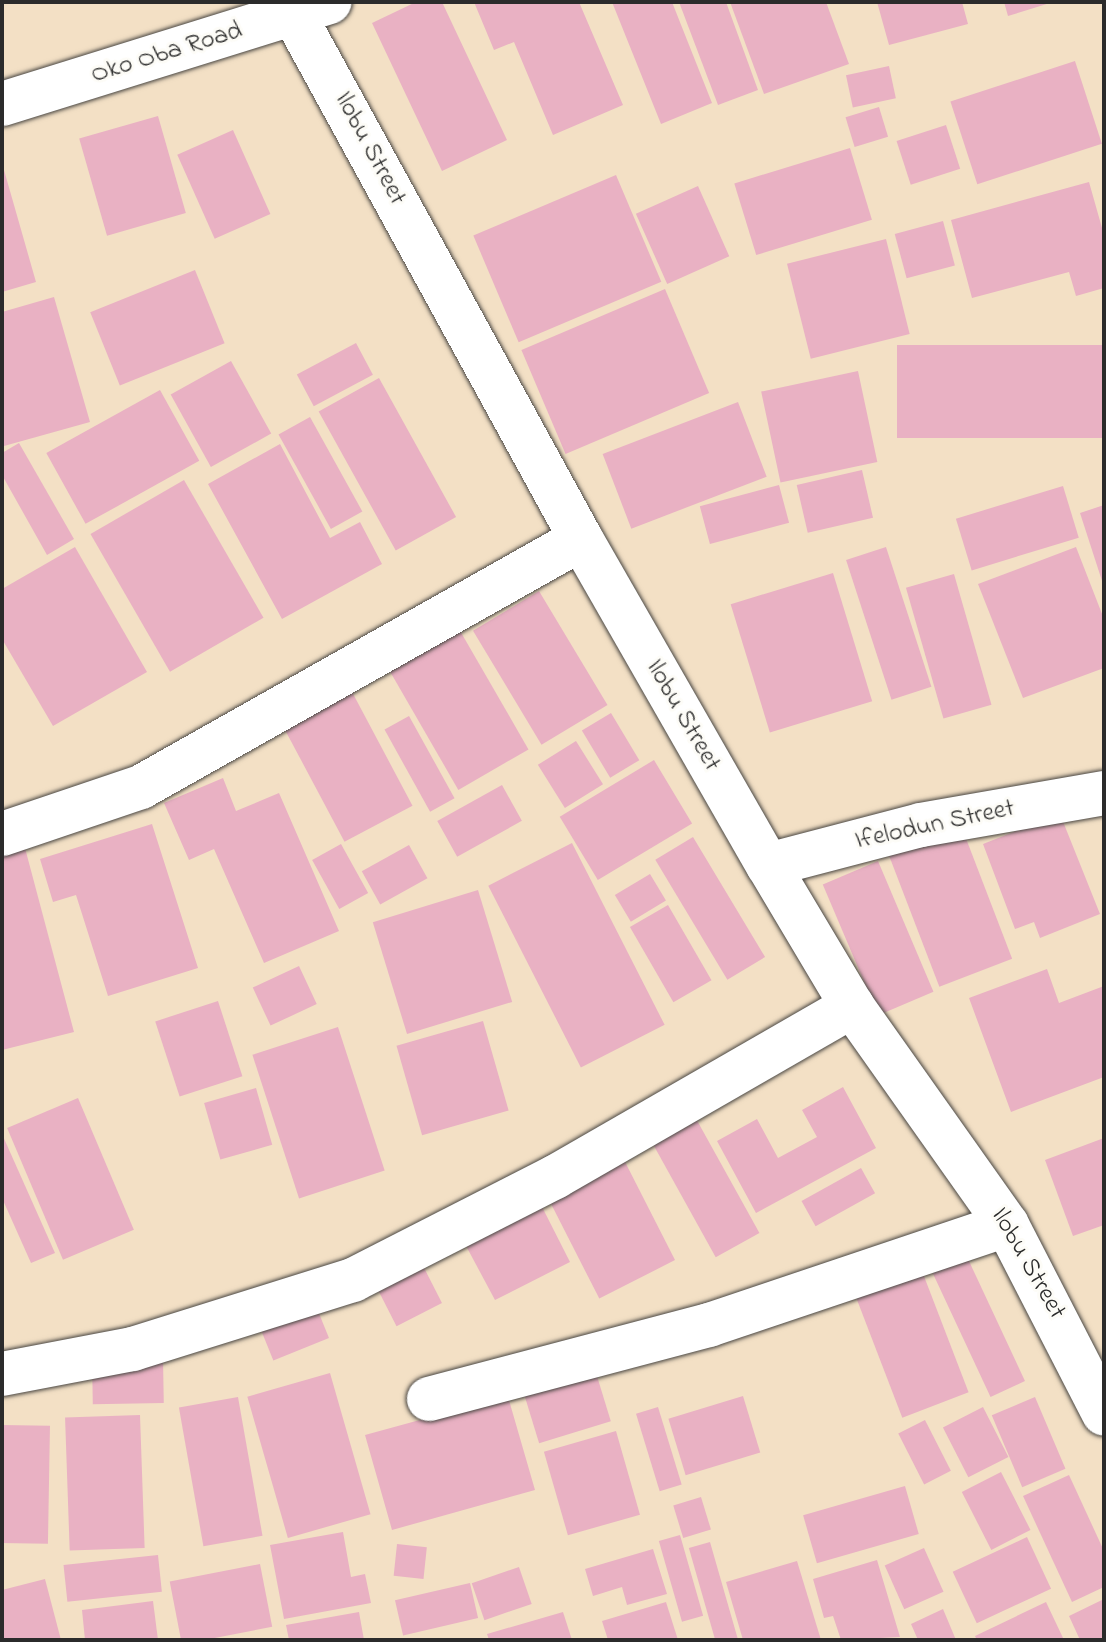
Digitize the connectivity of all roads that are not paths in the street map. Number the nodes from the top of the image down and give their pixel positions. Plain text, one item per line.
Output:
1 (305, 6) edge
2 (2, 104) edge
3 (581, 539) junction
4 (1104, 793) edge
5 (2, 834) edge
6 (768, 865) junction
7 (852, 1006) junction
8 (1007, 1225) junction
9 (2, 1374) edge
10 (429, 1399) dead end
11 (1104, 1414) edge

1 - 2 street, Oko Oba Road
1 - 3 street, Ilobu Street
3 - 5 street
3 - 6 street, Ilobu Street
4 - 6 street, Ifelodun Street
6 - 7 street, Ilobu Street
7 - 8 street, Ilobu Street
7 - 9 street
8 - 10 street
8 - 11 street, Ilobu Street

